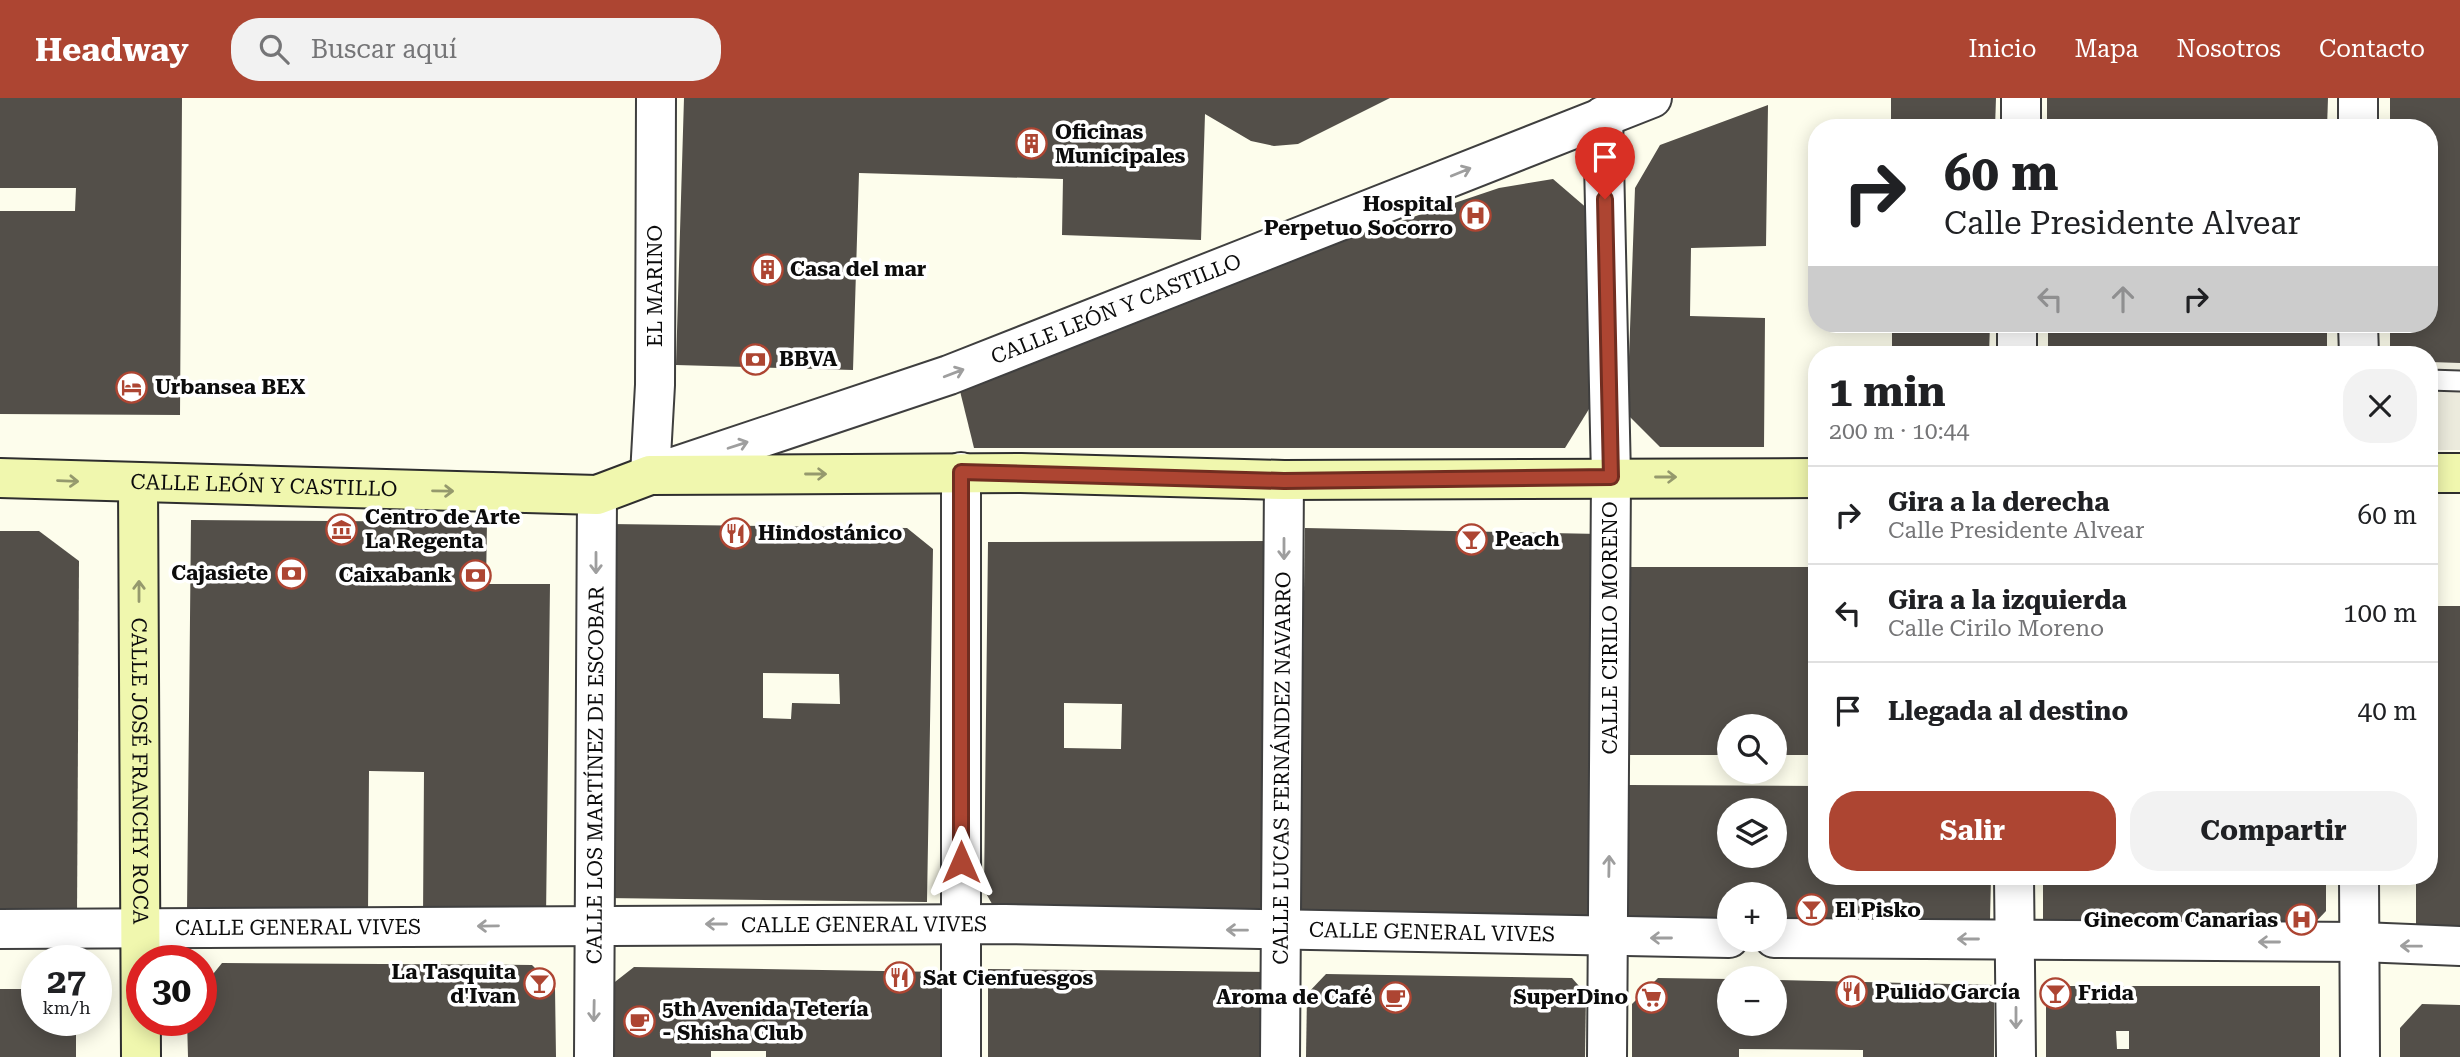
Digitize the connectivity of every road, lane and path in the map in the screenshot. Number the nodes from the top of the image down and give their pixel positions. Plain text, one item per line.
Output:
1 (656, 98) edge
2 (1652, 98) edge
3 (2021, 98) edge
4 (2358, 98) edge
5 (1603, 116) junction
6 (2021, 119) edge
7 (2358, 119) edge
8 (2438, 380) edge
9 (2460, 381) edge
10 (961, 472) junction
11 (2438, 473) edge
12 (2460, 473) edge
13 (650, 475) junction
14 (1611, 477) junction
15 (0, 478) edge
16 (1808, 478) edge
17 (1284, 481) junction
18 (138, 484) junction
19 (597, 495) junction
20 (2014, 885) edge
21 (2359, 885) edge
22 (960, 924) junction
23 (595, 925) junction
24 (0, 929) edge
25 (140, 929) junction
26 (1281, 931) junction
27 (1607, 938) junction
28 (1717, 938) edge
29 (1787, 938) edge
30 (2015, 940) junction
31 (2361, 942) junction
32 (2460, 946) edge
33 (141, 1057) edge
34 (594, 1057) edge
35 (961, 1057) edge
36 (1280, 1057) edge
37 (1607, 1057) edge
38 (2016, 1057) edge
39 (2360, 1057) edge

1 - 13 street, EL MARINO
2 - 5 street, CALLE LEÓN Y CASTILLO
3 - 6 street
4 - 7 street
13 -> 5 street, CALLE LEÓN Y CASTILLO
5 - 14 street, CALLE CIRILO MORENO
8 - 9 lane
13 -> 10 street, CALLE LEÓN Y CASTILLO
10 - 17 street, CALLE LEÓN Y CASTILLO
10 - 22 street
11 - 12 street
13 - 19 street, CALLE LEÓN Y CASTILLO
14 -> 16 street, CALLE LEÓN Y CASTILLO
14 - 17 street, CALLE LEÓN Y CASTILLO
27 -> 14 street, CALLE CIRILO MORENO
15 -> 18 street, CALLE LEÓN Y CASTILLO
17 -> 26 street, CALLE LUCAS FERNÁNDEZ NAVARRO
18 -> 19 street, CALLE LEÓN Y CASTILLO
25 -> 18 street, CALLE JOSÉ FRANCHY ROCA
19 -> 23 street, CALLE LOS MARTÍNEZ DE ESCOBAR
20 - 30 street
21 - 31 street
22 -> 23 street, CALLE GENERAL VIVES
26 -> 22 street, CALLE GENERAL VIVES
22 - 35 street
23 -> 25 street, CALLE GENERAL VIVES
23 -> 34 street, CALLE LOS MARTÍNEZ DE ESCOBAR
24 - 25 street, CALLE GENERAL VIVES
25 - 33 street, CALLE JOSÉ FRANCHY ROCA
26 - 27 street, CALLE GENERAL VIVES
26 - 36 street, CALLE LUCAS FERNÁNDEZ NAVARRO
28 -> 27 street, CALLE GENERAL VIVES
27 - 37 street, CALLE CIRILO MORENO
30 -> 29 street
31 -> 30 street
30 -> 38 street
32 -> 31 street
31 - 39 street

